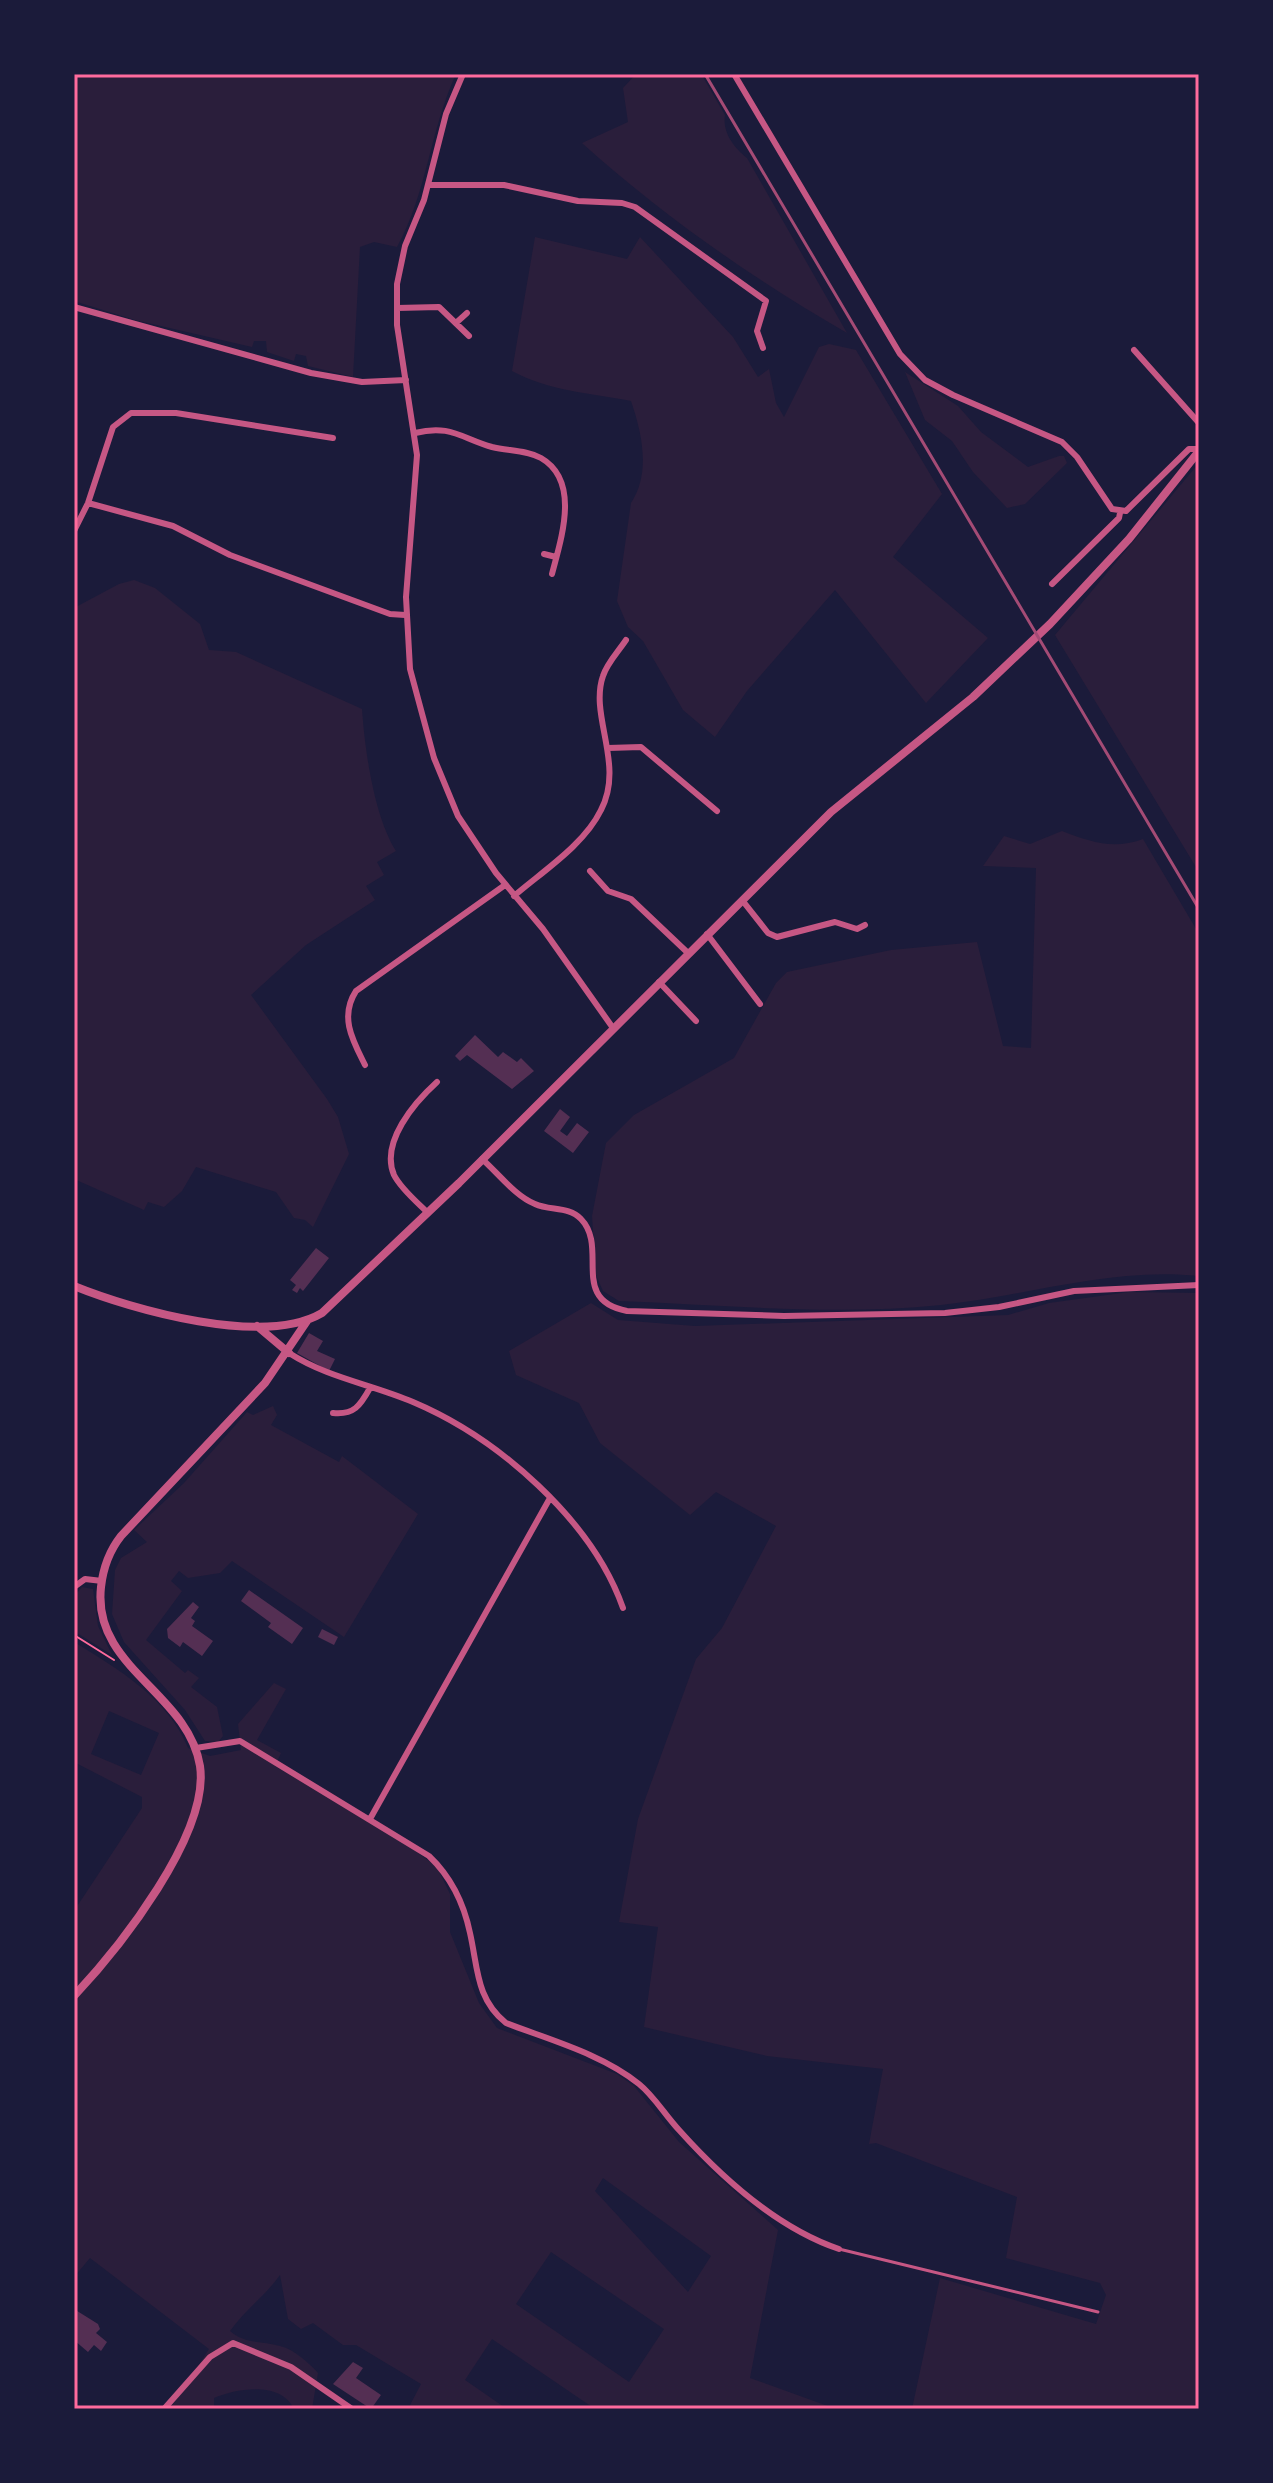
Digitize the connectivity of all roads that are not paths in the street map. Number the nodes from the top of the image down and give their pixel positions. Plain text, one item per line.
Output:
1 (463, 74) edge
2 (734, 74) edge
3 (428, 185) junction
4 (74, 307) edge
5 (397, 308) junction
6 (467, 313) dead end
7 (457, 322) junction
8 (469, 336) dead end
9 (763, 348) dead end
10 (1134, 350) dead end
11 (406, 380) junction
12 (1199, 423) edge
13 (415, 433) junction
14 (333, 438) dead end
15 (1199, 450) edge
16 (88, 503) junction
17 (1120, 513) junction
18 (74, 531) edge
19 (544, 554) dead end
20 (556, 557) junction
21 (552, 574) dead end
22 (1052, 584) dead end
23 (405, 615) junction
24 (626, 640) dead end
25 (608, 748) junction
26 (717, 811) dead end
27 (590, 871) dead end
28 (505, 885) junction
29 (514, 896) junction
30 (742, 900) junction
31 (865, 925) dead end
32 (707, 934) junction
33 (688, 953) junction
34 (659, 982) junction
35 (760, 1004) dead end
36 (696, 1021) dead end
37 (613, 1028) junction
38 (365, 1065) dead end
39 (437, 1082) dead end
40 (482, 1159) junction
41 (428, 1213) junction
42 (1199, 1285) edge
43 (74, 1286) edge
44 (307, 1321) junction
45 (257, 1326) junction
46 (289, 1353) junction
47 (370, 1388) junction
48 (333, 1413) dead end
49 (550, 1498) junction
50 (102, 1581) junction
51 (74, 1587) edge
52 (623, 1608) dead end
53 (196, 1748) junction
54 (370, 1819) junction
55 (74, 1996) edge
56 (839, 2249) joint
57 (1098, 2312) dead end
58 (164, 2409) edge
59 (352, 2409) edge

1 - 3 street
2 - 17 street
3 - 5 street
3 - 9 street
4 - 11 street
5 - 7 street
5 - 11 street
6 - 7 street
7 - 8 street
10 - 12 street
11 - 13 street
13 - 20 street
13 - 23 street
14 - 16 street
15 - 17 street
15 - 30 street
16 - 18 street
16 - 23 street
17 - 22 street
19 - 20 street
20 - 21 street
23 - 28 street
24 - 25 street
25 - 26 street
25 - 29 street
27 - 33 street
28 - 29 street
28 - 38 street
29 - 37 street
30 - 31 street
30 - 32 street
32 - 33 street
32 - 35 street
33 - 34 street
34 - 36 street
34 - 37 street
37 - 40 street
39 - 41 street
40 - 41 street
40 - 42 street
41 - 44 street
43 - 45 street
44 - 45 street
44 - 46 street
45 - 46 street
46 - 47 street
46 - 50 street
47 - 48 street
47 - 49 street
49 - 52 street
49 - 54 street
50 - 51 street
50 - 53 street
53 - 54 street
53 - 55 street
54 - 56 street
56 - 57 lane
58 - 59 street

